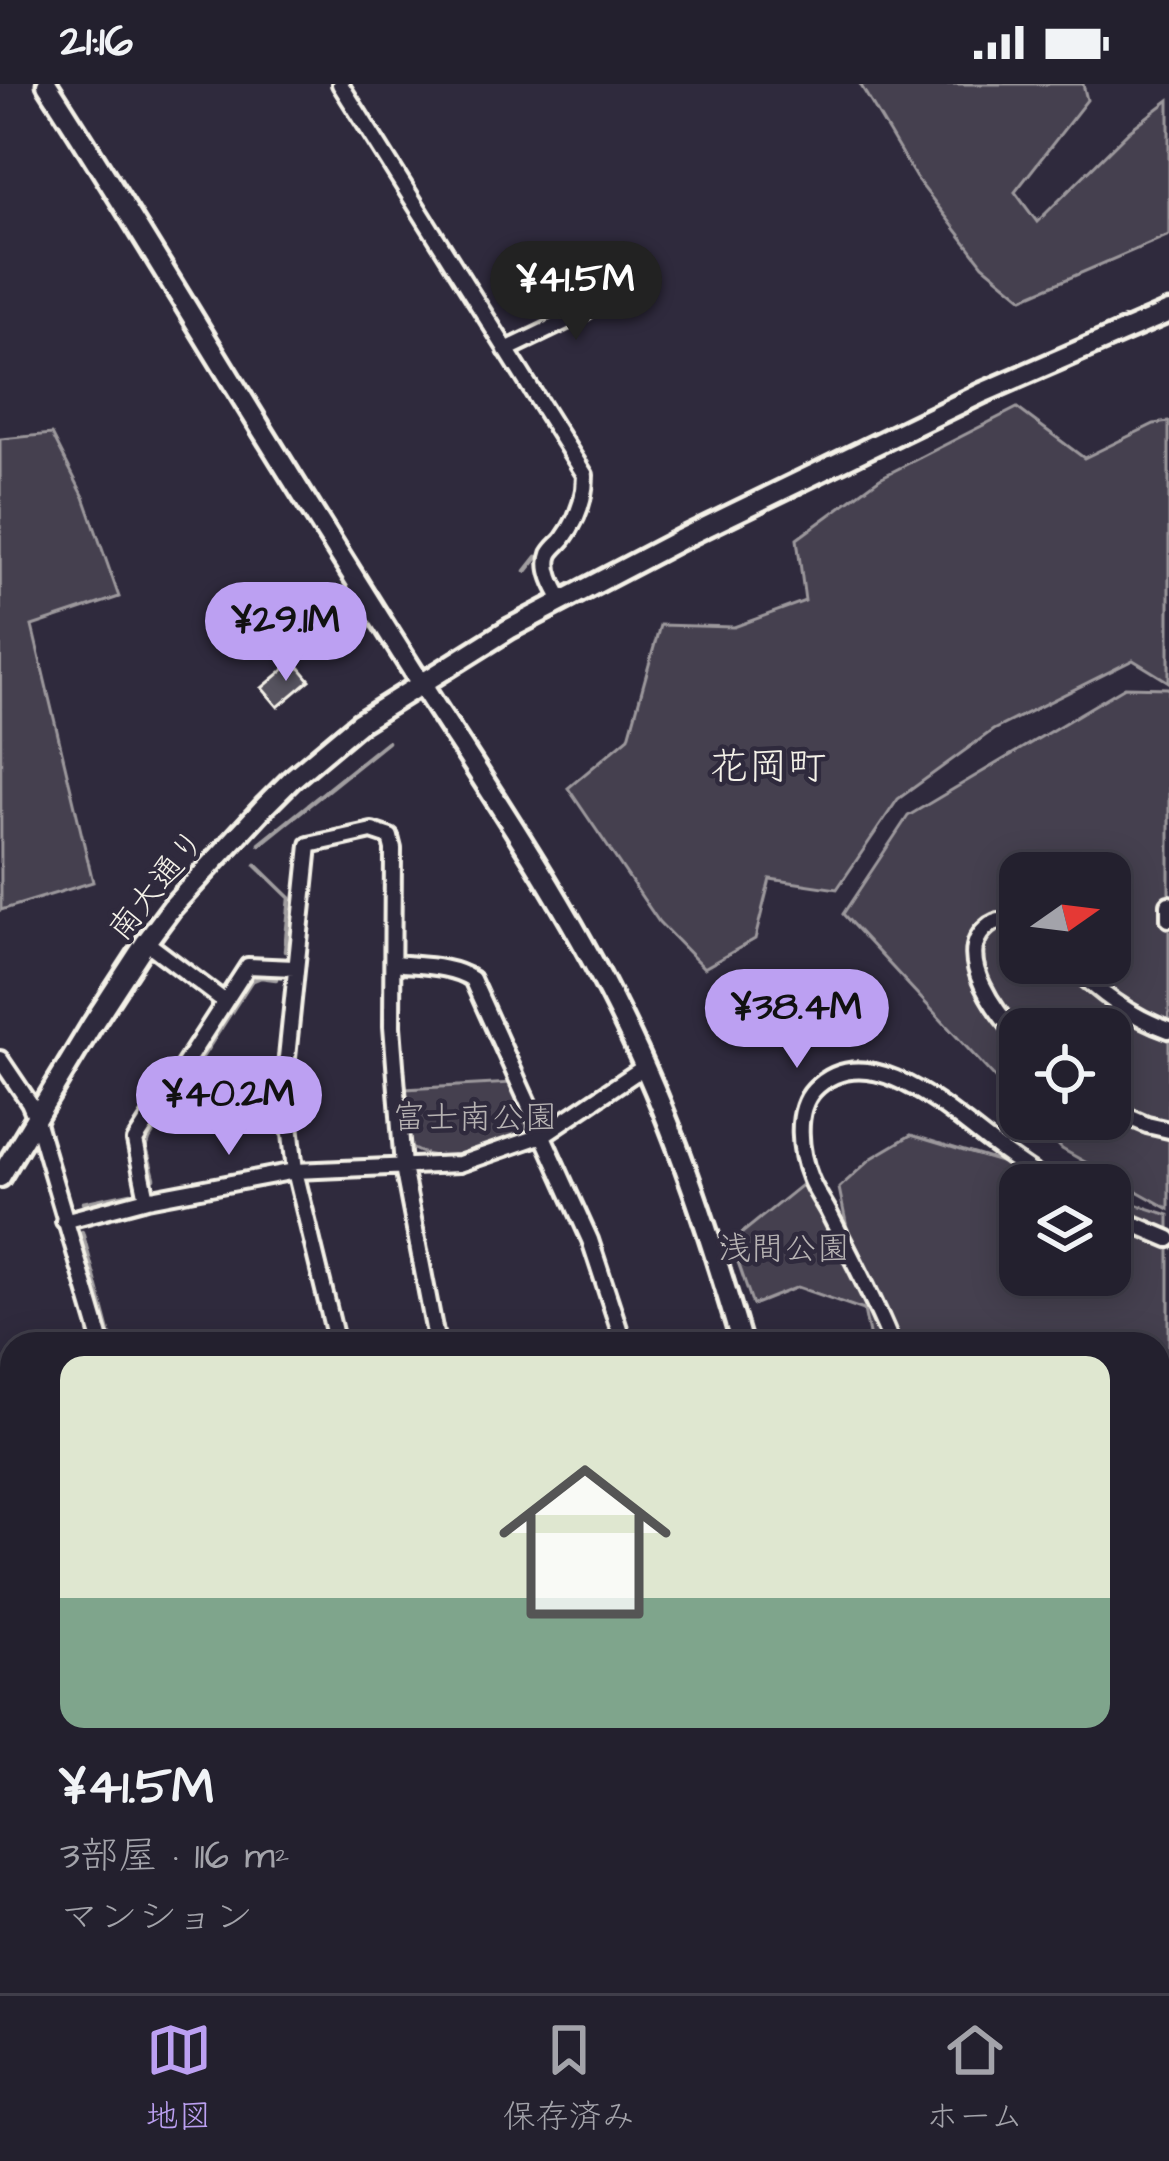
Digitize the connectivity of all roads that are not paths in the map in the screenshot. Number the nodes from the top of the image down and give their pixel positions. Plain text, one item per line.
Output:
1 (46, 84) edge
2 (340, 84) edge
3 (616, 290) dead end
4 (1169, 312) edge
5 (506, 350) junction
6 (562, 600) junction
7 (421, 684) junction
8 (1169, 904) edge
9 (1169, 919) edge
10 (999, 922) edge
11 (146, 942) junction
12 (394, 963) junction
13 (295, 968) junction
14 (1090, 984) edge
15 (224, 1001) junction
16 (999, 1010) edge
17 (1169, 1030) edge
18 (0, 1059) edge
19 (644, 1067) junction
20 (35, 1117) junction
21 (1131, 1118) edge
22 (1169, 1130) edge
23 (543, 1135) junction
24 (1023, 1164) edge
25 (403, 1167) junction
26 (295, 1171) junction
27 (0, 1177) edge
28 (147, 1199) junction
29 (64, 1221) junction
30 (1131, 1223) edge
31 (1169, 1239) edge
32 (98, 1332) edge
33 (334, 1332) edge
34 (435, 1332) edge
35 (621, 1332) edge
36 (738, 1332) edge
37 (887, 1332) edge

1 - 7 street
2 - 5 street
3 - 5 street
4 - 6 street, 南大通り
5 - 6 street
6 - 7 street, 南大通り
7 - 11 street, 南大通り
7 - 19 street
8 - 9 street
10 - 16 street
11 - 15 street
11 - 20 street, 南大通り
12 - 13 street
12 - 23 street
12 - 25 street
13 - 15 street
13 - 26 street
14 - 17 street
15 - 28 street
18 - 20 street
19 - 23 street
19 - 36 street
20 - 27 street, 南大通り
20 - 29 street
21 - 22 street
23 - 25 street
23 - 35 street
24 - 37 street
25 - 26 street
25 - 34 street
26 - 28 street
26 - 33 street
28 - 29 street
29 - 32 street
30 - 31 street

